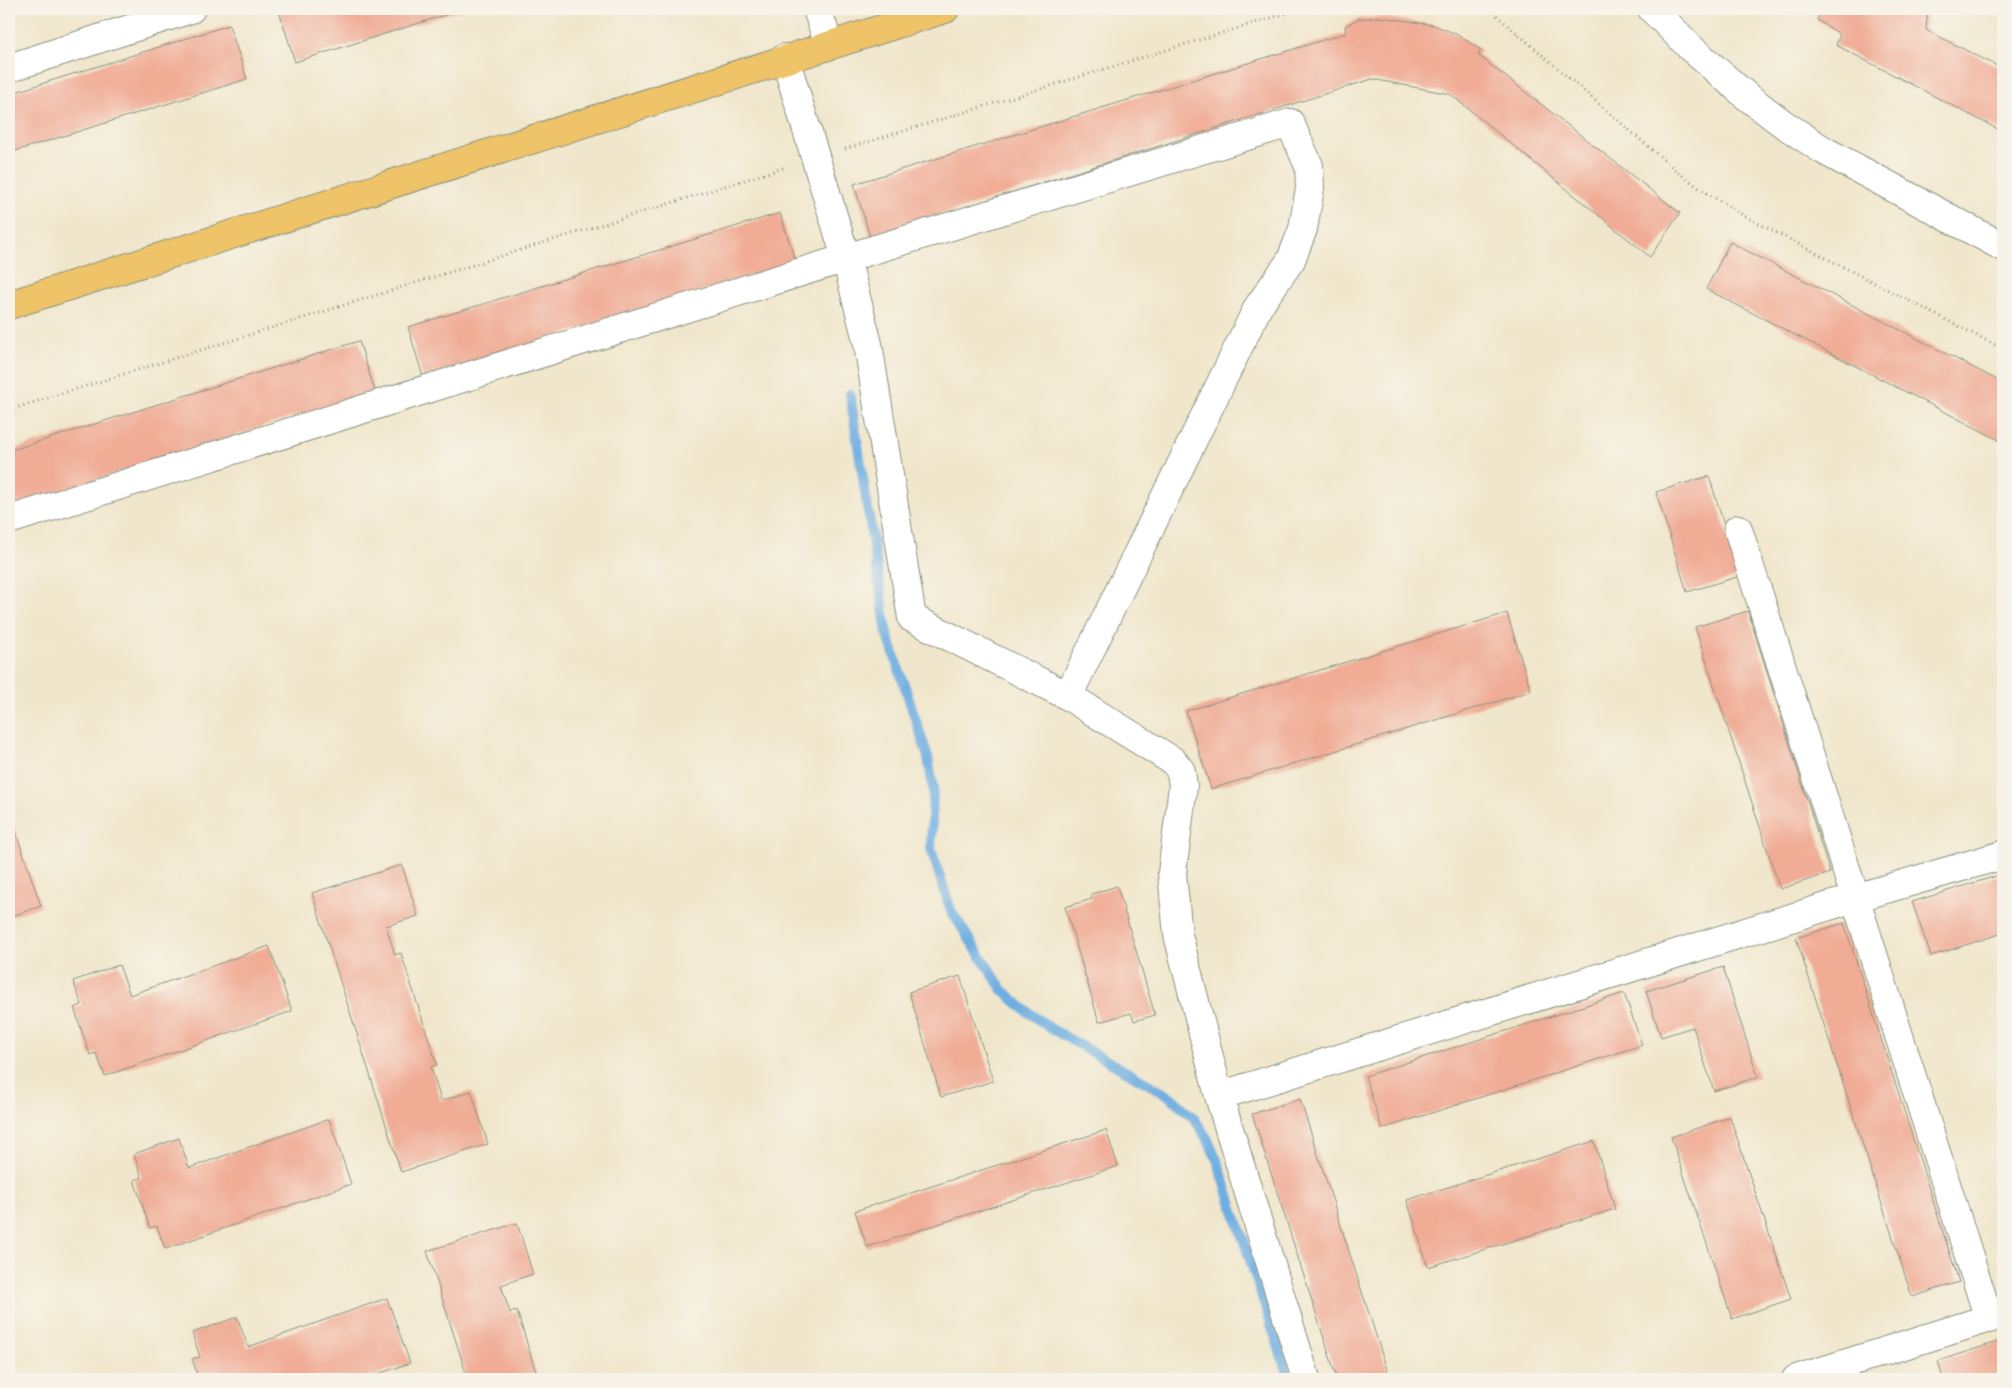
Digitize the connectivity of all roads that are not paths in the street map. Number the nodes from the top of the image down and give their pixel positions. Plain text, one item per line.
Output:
1 (191, 9) edge
2 (817, 9) edge
3 (945, 9) edge
4 (1652, 9) edge
5 (829, 45) junction
6 (785, 58) junction
7 (9, 68) edge
8 (2003, 247) edge
9 (846, 258) junction
10 (9, 305) edge
11 (9, 520) edge
12 (1738, 529) dead end
13 (1068, 696) junction
14 (2003, 855) edge
15 (1855, 898) junction
16 (1219, 1096) junction
17 (1996, 1317) edge
18 (1306, 1379) edge
19 (1796, 1379) edge

1 - 7 street
2 - 5 street
3 - 5 highway
4 - 8 street
5 - 6 highway
6 - 9 street
6 - 10 highway
9 - 11 street
9 - 13 street
9 - 13 street
12 - 15 street
13 - 16 street
14 - 15 street
15 - 16 street
15 - 17 street
16 - 18 street
17 - 19 street

